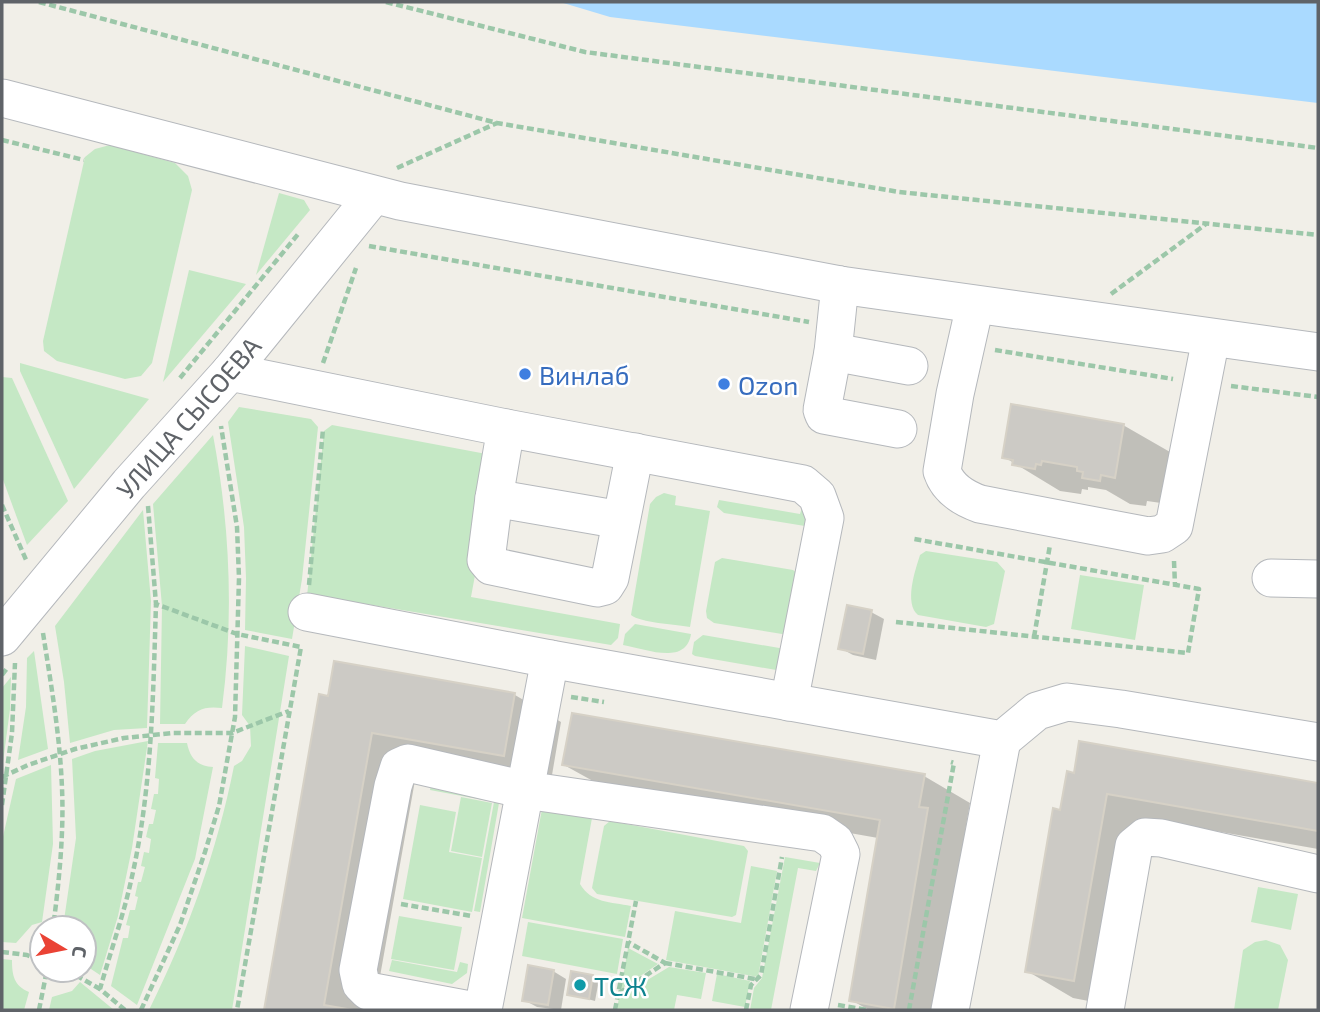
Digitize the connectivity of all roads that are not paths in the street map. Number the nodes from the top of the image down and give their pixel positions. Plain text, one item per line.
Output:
1 (2, 98) edge
2 (381, 184) junction
3 (840, 285) junction
4 (975, 305) junction
5 (1212, 338) junction
6 (834, 340) junction
7 (1318, 352) edge
8 (909, 366) dead end
9 (230, 372) junction
10 (506, 428) junction
11 (898, 429) dead end
12 (635, 452) junction
13 (494, 498) junction
14 (621, 520) junction
15 (1270, 578) dead end
16 (1318, 579) edge
17 (307, 612) road end
18 (17, 638) edge
19 (550, 659) junction
20 (789, 702) junction
21 (1002, 740) junction
22 (1318, 742) edge
23 (525, 790) junction
24 (1318, 874) edge
25 (470, 1010) edge
26 (484, 1010) edge
27 (809, 1010) edge
28 (950, 1010) edge
29 (1105, 1010) edge

1 - 2 street
2 - 3 street
2 - 9 street, УЛИЦА СЫСОЕВА
3 - 4 street
3 - 6 street
4 - 5 street
4 - 5 street
5 - 7 street
6 - 8 street
6 - 11 street
9 - 10 street
9 - 18 street, УЛИЦА СЫСОЕВА
10 - 12 street
10 - 13 street
12 - 14 street
12 - 20 street
13 - 14 street
13 - 14 street
15 - 16 street
17 - 19 street
19 - 20 street
19 - 23 street
20 - 21 street
21 - 22 street
21 - 28 street
23 - 25 street
23 - 26 street
23 - 27 street
24 - 29 street

